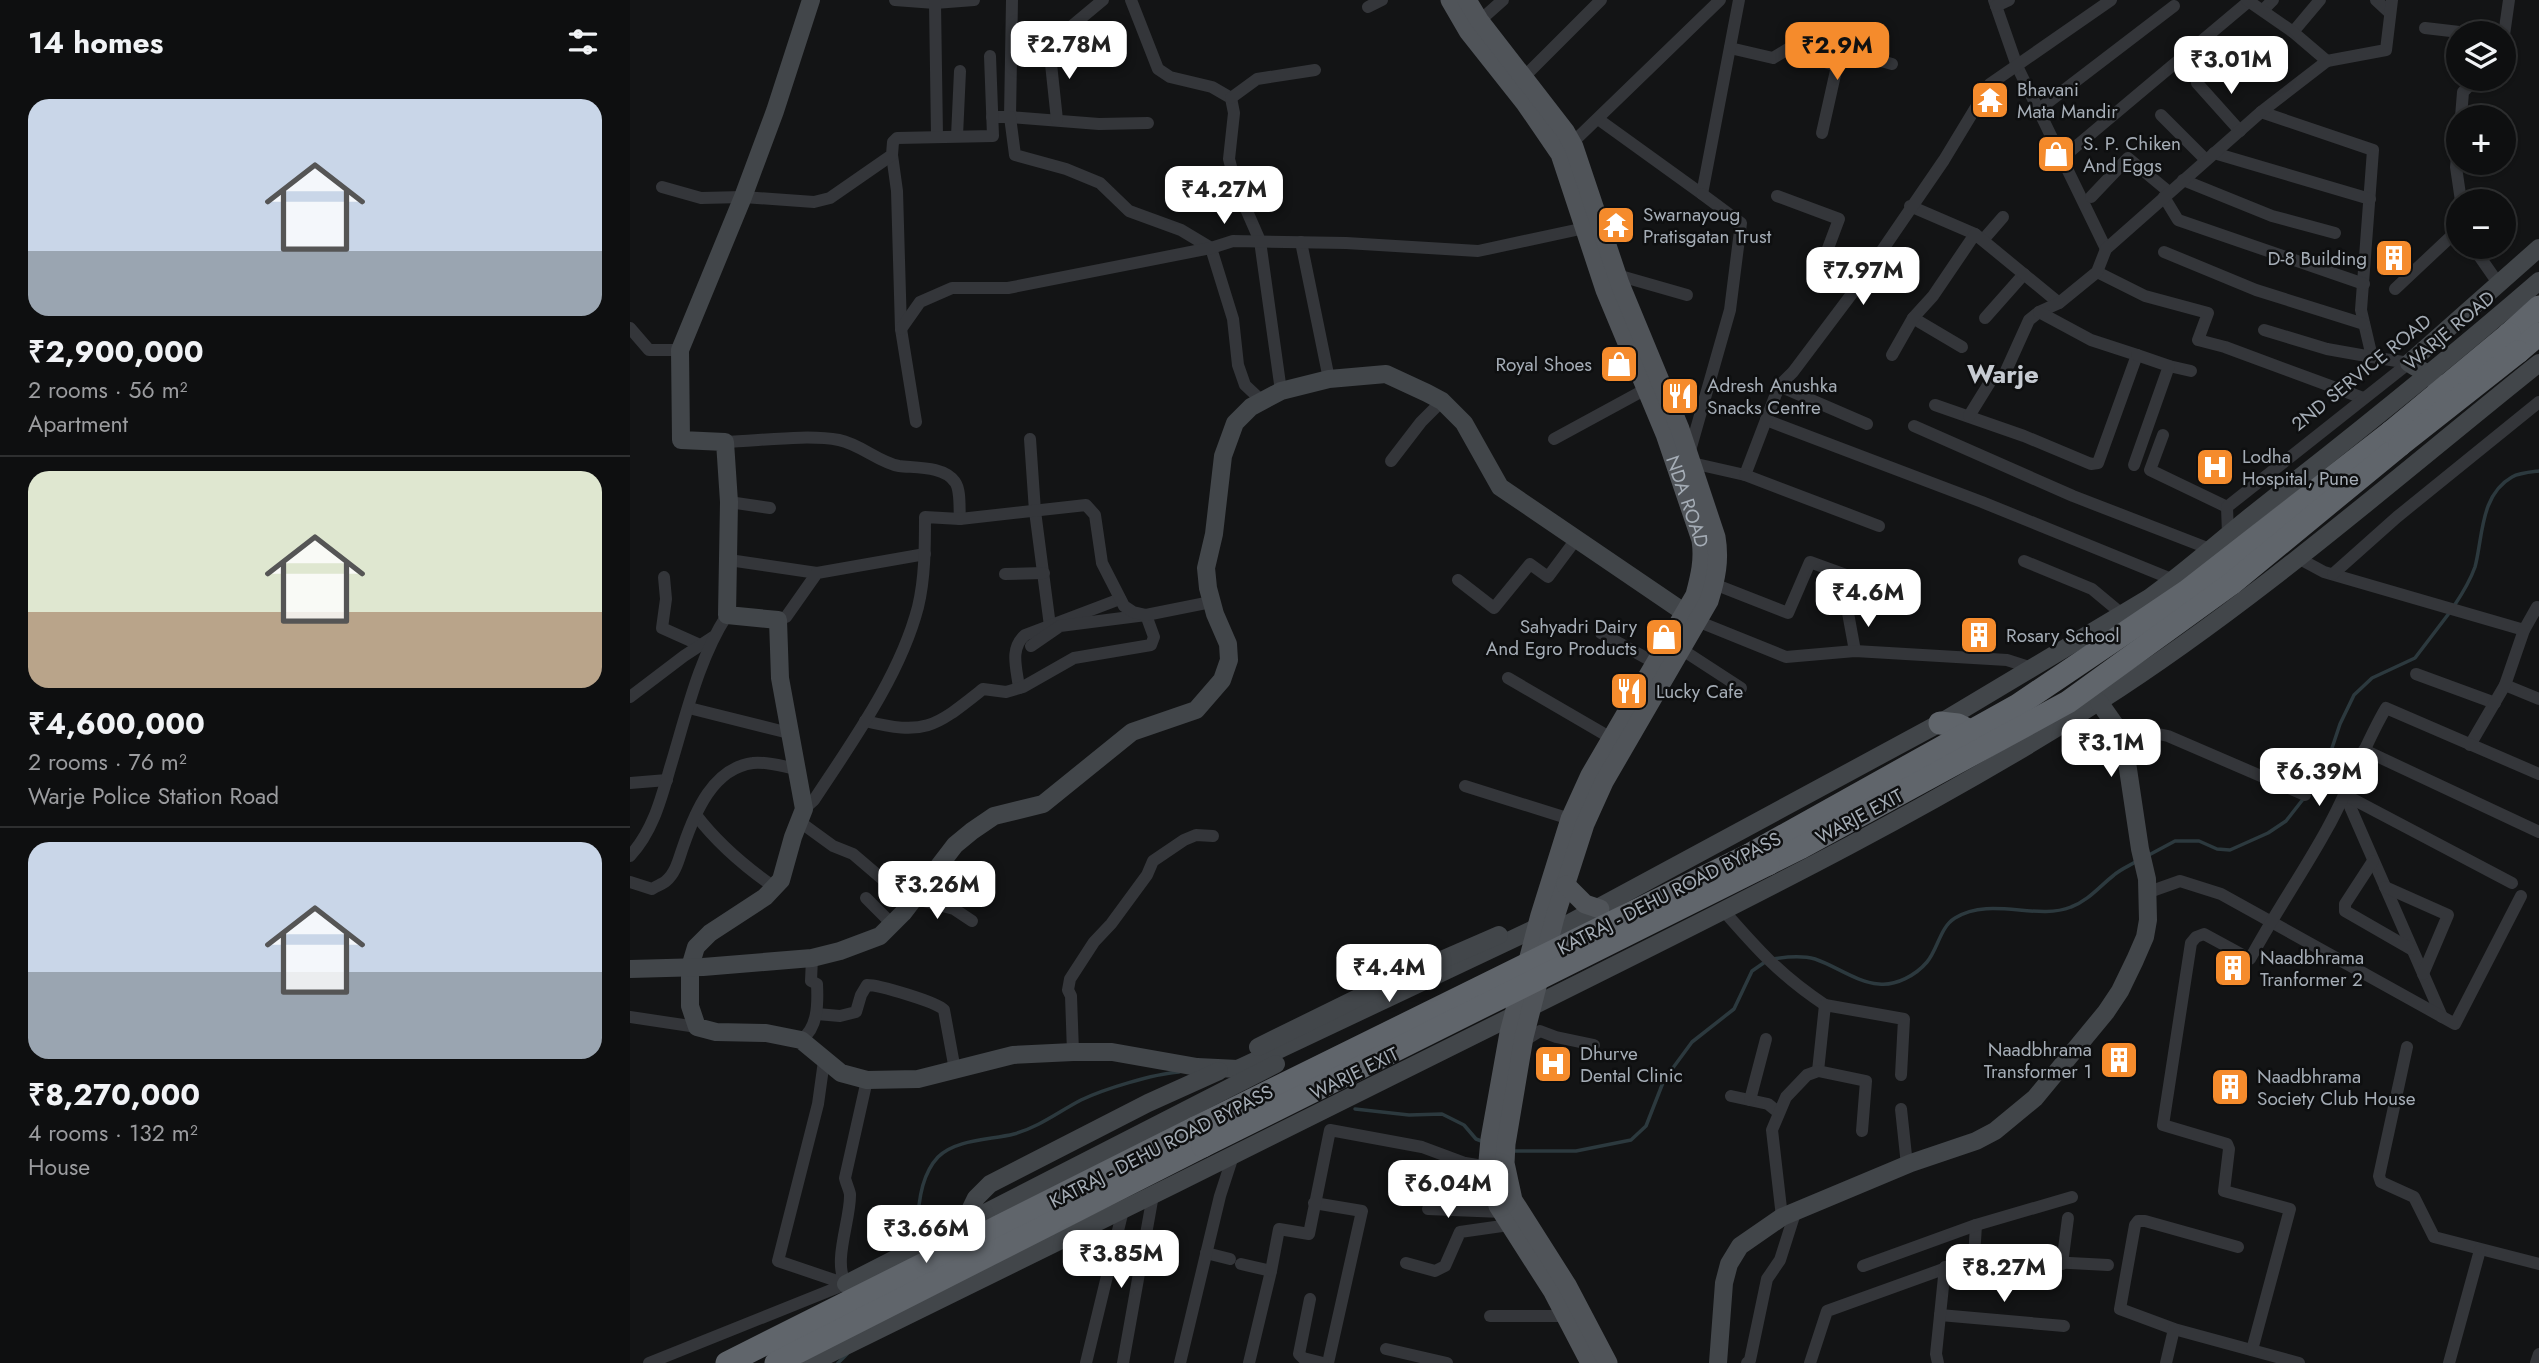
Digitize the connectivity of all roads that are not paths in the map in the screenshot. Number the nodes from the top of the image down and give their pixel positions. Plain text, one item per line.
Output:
1 (811, 0) edge
2 (895, 0) edge
3 (951, 0) edge
4 (974, 0) edge
5 (1012, 0) edge
6 (1103, 0) edge
7 (1131, 0) edge
8 (1382, 0) edge
9 (1450, 0) edge
10 (1468, 0) edge
11 (1503, 0) edge
12 (1601, 0) edge
13 (1720, 0) edge
14 (1739, 0) edge
15 (2009, 0) edge
16 (2273, 0) edge
17 (2320, 0) edge
18 (2376, 0) edge
19 (2509, 0) edge
20 (912, 1) edge
21 (2248, 1) edge
22 (1993, 2) edge
23 (935, 3) junction
24 (2102, 3) edge
25 (2174, 6) dead end
26 (2391, 6) edge
27 (1368, 7) dead end
28 (2263, 10) junction
29 (2506, 21) edge
30 (1474, 26) junction
31 (2425, 29) dead end
32 (2446, 31) edge
33 (2293, 32) junction
34 (1730, 48) junction
35 (990, 56) dead end
36 (2326, 61) junction
37 (1892, 64) dead end
38 (1837, 66) junction
39 (2017, 66) junction
40 (1315, 70) dead end
41 (960, 71) dead end
42 (1525, 76) junction
43 (2197, 83) dead end
44 (1231, 98) junction
45 (2038, 110) junction
46 (2261, 112) junction
47 (2161, 115) dead end
48 (992, 117) junction
49 (1010, 117) junction
50 (1598, 119) junction
51 (1057, 120) junction
52 (1147, 123) dead end
53 (2240, 131) junction
54 (1822, 133) dead end
55 (937, 136) junction
56 (957, 136) junction
57 (1566, 149) junction
58 (892, 155) junction
59 (2210, 156) junction
60 (2061, 159) junction
61 (2183, 180) junction
62 (662, 187) dead end
63 (1702, 194) junction
64 (2166, 194) junction
65 (1777, 196) dead end
66 (743, 197) junction
67 (2091, 197) dead end
68 (2370, 199) junction
69 (1910, 206) junction
70 (2003, 217) dead end
71 (1585, 228) junction
72 (2335, 233) dead end
73 (1979, 237) junction
74 (1260, 241) junction
75 (2446, 241) edge
76 (1301, 242) junction
77 (1211, 248) junction
78 (2539, 248) edge
79 (2106, 249) junction
80 (2164, 252) dead end
81 (2481, 259) edge
82 (2097, 272) junction
83 (1867, 273) junction
84 (2024, 274) junction
85 (1617, 275) junction
86 (2539, 281) edge
87 (2498, 283) junction
88 (2364, 284) junction
89 (2395, 289) dead end
90 (1687, 295) dead end
91 (2059, 303) junction
92 (2539, 307) edge
93 (2039, 312) junction
94 (1913, 318) junction
95 (1985, 318) dead end
96 (2364, 324) junction
97 (630, 328) edge
98 (901, 329) junction
99 (2264, 330) dead end
100 (2539, 334) edge
101 (2473, 338) junction
102 (2514, 343) junction
103 (1962, 347) dead end
104 (680, 350) junction
105 (1892, 355) dead end
106 (2137, 355) junction
107 (2372, 356) junction
108 (2539, 363) edge
109 (2169, 366) junction
110 (2191, 371) dead end
111 (2418, 372) junction
112 (2005, 373) dead end
113 (1329, 379) junction
114 (1990, 382) dead end
115 (1779, 386) junction
116 (2508, 387) junction
117 (1646, 389) junction
118 (1281, 391) junction
119 (2364, 398) junction
120 (1262, 401) junction
121 (1442, 401) junction
122 (2539, 402) edge
123 (1935, 405) dead end
124 (1969, 416) junction
125 (1766, 420) junction
126 (916, 422) dead end
127 (2465, 422) junction
128 (1867, 424) dead end
129 (1914, 426) dead end
130 (2392, 429) junction
131 (2163, 435) dead end
132 (1030, 439) dead end
133 (1555, 439) dead end
134 (725, 442) junction
135 (2428, 455) junction
136 (1391, 461) dead end
137 (1686, 461) junction
138 (2134, 465) dead end
139 (1745, 475) junction
140 (729, 502) junction
141 (2227, 507) junction
142 (770, 508) dead end
143 (1035, 511) junction
144 (960, 519) junction
145 (1879, 526) dead end
146 (2228, 534) junction
147 (1577, 538) junction
148 (2210, 549) junction
149 (925, 554) junction
150 (2298, 558) junction
151 (729, 560) junction
152 (2024, 561) dead end
153 (817, 573) junction
154 (1044, 573) junction
155 (1005, 574) dead end
156 (2333, 574) junction
157 (664, 577) dead end
158 (1854, 578) dead end
159 (1458, 580) dead end
160 (2174, 580) junction
161 (1714, 584) junction
162 (1120, 599) junction
163 (1211, 602) junction
164 (2539, 608) edge
165 (1848, 613) dead end
166 (2122, 614) junction
167 (727, 615) junction
168 (1146, 615) junction
169 (1691, 617) junction
170 (778, 620) junction
171 (1050, 626) junction
172 (2524, 630) junction
173 (1601, 633) dead end
174 (713, 636) junction
175 (700, 645) junction
176 (1031, 646) dead end
177 (1681, 649) junction
178 (1855, 651) junction
179 (1655, 663) junction
180 (2032, 668) junction
181 (2416, 674) dead end
182 (1508, 678) dead end
183 (2505, 685) junction
184 (1019, 688) junction
185 (1741, 688) dead end
186 (630, 697) edge
187 (2539, 699) edge
188 (2099, 702) junction
189 (2495, 703) junction
190 (689, 708) junction
191 (864, 721) junction
192 (1940, 723) junction
193 (2115, 725) junction
194 (1972, 732) junction
195 (789, 733) junction
196 (1611, 738) junction
197 (2470, 745) junction
198 (2364, 750) junction
199 (797, 769) junction
200 (2539, 774) edge
201 (667, 780) junction
202 (630, 783) edge
203 (1465, 786) dead end
204 (2305, 795) dead end
205 (2345, 795) junction
206 (696, 815) junction
207 (802, 816) junction
208 (1570, 819) junction
209 (2539, 832) edge
210 (1213, 836) dead end
211 (630, 856) edge
212 (1759, 859) junction
213 (2373, 861) junction
214 (630, 882) edge
215 (2512, 883) dead end
216 (1566, 885) junction
217 (2148, 886) junction
218 (774, 887) junction
219 (2385, 887) junction
220 (2521, 896) dead end
221 (866, 898) dead end
222 (916, 898) junction
223 (1600, 909) junction
224 (1723, 910) junction
225 (2271, 920) junction
226 (972, 921) dead end
227 (892, 923) junction
228 (1545, 928) junction
229 (2412, 950) junction
230 (812, 958) junction
231 (690, 967) junction
232 (630, 969) edge
233 (2423, 974) junction
234 (1825, 1005) junction
235 (1532, 1007) junction
236 (817, 1014) junction
237 (630, 1017) edge
238 (2442, 1017) junction
239 (697, 1027) junction
240 (1518, 1032) junction
241 (1766, 1039) dead end
242 (801, 1040) junction
243 (1594, 1045) dead end
244 (2407, 1047) dead end
245 (1073, 1052) junction
246 (824, 1061) junction
247 (1223, 1069) junction
248 (955, 1070) junction
249 (1818, 1071) junction
250 (1901, 1075) dead end
251 (867, 1080) junction
252 (1731, 1096) dead end
253 (1750, 1100) junction
254 (1901, 1110) dead end
255 (1778, 1112) junction
256 (1862, 1131) dead end
257 (1233, 1156) junction
258 (1498, 1157) junction
259 (1907, 1165) junction
260 (1153, 1195) junction
261 (2072, 1197) dead end
262 (1314, 1203) junction
263 (1428, 1209) dead end
264 (1123, 1210) junction
265 (1788, 1215) junction
266 (1505, 1218) junction
267 (2068, 1218) dead end
268 (1976, 1225) junction
269 (2238, 1247) dead end
270 (2480, 1250) junction
271 (972, 1252) junction
272 (1206, 1253) junction
273 (1974, 1258) junction
274 (937, 1259) junction
275 (1406, 1263) dead end
276 (2062, 1264) junction
277 (2539, 1264) edge
278 (2108, 1265) dead end
279 (1863, 1266) dead end
280 (1945, 1267) junction
281 (1271, 1271) junction
282 (854, 1289) junction
283 (1310, 1299) dead end
284 (1940, 1315) junction
285 (1490, 1316) dead end
286 (1565, 1316) junction
287 (2064, 1326) dead end
288 (2174, 1329) junction
289 (1386, 1349) dead end
290 (2252, 1350) junction
291 (2539, 1354) edge
292 (1414, 1359) edge
293 (1600, 1362) edge
294 (649, 1363) edge
295 (727, 1363) edge
296 (776, 1363) edge
297 (811, 1363) edge
298 (1086, 1363) edge
299 (1123, 1363) edge
300 (1180, 1363) edge
301 (1249, 1363) edge
302 (1326, 1363) edge
303 (1447, 1363) edge
304 (1718, 1363) edge
305 (1747, 1363) edge
306 (1810, 1363) edge
307 (1938, 1363) edge
308 (2166, 1363) edge
309 (2299, 1363) edge
310 (2449, 1363) edge
311 (2536, 1363) edge

1 - 66 street
2 - 20 street
3 - 4 street
3 - 23 street
5 - 49 street
6 - 51 street
7 - 44 street
8 - 27 street
9 - 30 main road, NDA ROAD
10 - 30 main road, NDA ROAD
11 - 30 street
12 - 42 street
13 - 50 street
14 - 34 street
15 - 22 street
16 - 28 street
17 - 33 street
18 - 26 street
19 - 29 street
20 - 23 street
21 - 28 street
21 - 60 street
22 - 39 street
23 - 55 street
24 - 39 street
25 - 45 street
26 - 36 street
28 - 33 street
30 - 42 main road, NDA ROAD
30 - 57 main road, NDA ROAD
31 - 32 street
33 - 36 street
34 - 38 street
34 - 63 street
35 - 48 street
36 - 46 street
37 - 38 street
38 - 54 street
39 - 45 street
39 - 69 street
40 - 44 street
41 - 56 street
42 - 57 main road, NDA ROAD
43 - 53 street
44 - 74 street
45 - 60 street
46 - 53 street
46 - 68 street
47 - 59 street
48 - 49 street
48 - 56 street
49 - 51 street
49 - 77 street
50 - 57 street
50 - 63 street
51 - 52 street
53 - 59 street
55 - 56 street
55 - 58 street
57 - 71 main road, NDA ROAD
57 - 85 main road, NDA ROAD
58 - 66 street
58 - 98 street
59 - 61 street
59 - 68 street
60 - 79 street
61 - 64 street
61 - 72 street
62 - 66 street
63 - 137 street
64 - 67 street
64 - 79 street
64 - 88 street
65 - 83 street
66 - 104 street
68 - 88 street
69 - 73 street
69 - 83 street
70 - 73 street
71 - 76 street
71 - 117 main road, NDA ROAD
73 - 84 street
73 - 94 street
74 - 76 street
74 - 77 street
74 - 118 street
75 - 89 street
76 - 113 street
77 - 98 street
77 - 120 street
78 - 87 street, 2ND SERVICE ROAD
79 - 82 street
80 - 96 street
81 - 87 street
82 - 91 street
82 - 119 street
83 - 115 street
84 - 91 street
84 - 95 street
85 - 90 street
85 - 137 main road, NDA ROAD
86 - 101 street, WARJE ROAD
87 - 111 street, 2ND SERVICE ROAD
88 - 96 street
91 - 93 street
92 - 102 highway, KATRAJ - DEHU ROAD BYPASS
93 - 106 street
93 - 112 street
94 - 103 street
94 - 105 street
96 - 107 street
97 - 104 street
98 - 126 street
99 - 107 street
100 - 102 highway, KATRAJ - DEHU ROAD BYPASS
101 - 111 street, WARJE ROAD
101 - 116 street
102 - 130 highway, KATRAJ - DEHU ROAD BYPASS, bridge
104 - 134 street
106 - 109 street
106 - 124 street
107 - 111 street
108 - 116 street
109 - 110 street
109 - 138 street
111 - 119 street, 2ND SERVICE ROAD
111 - 127 street
111 - 130 street, WARJE ROAD
113 - 118 street
113 - 121 street
114 - 124 street
115 - 125 street
115 - 128 street
116 - 127 street
117 - 133 street
117 - 137 main road, NDA ROAD
118 - 120 street
119 - 141 street, 2ND SERVICE ROAD
120 - 163 street
121 - 136 street
121 - 147 street
122 - 156 street
123 - 124 street
125 - 139 street
125 - 160 street
127 - 135 street
129 - 148 street
130 - 135 street
130 - 146 street, WARJE EXIT
130 - 194 highway, KATRAJ - DEHU ROAD BYPASS
130 - 212 highway, KATRAJ - DEHU ROAD BYPASS
131 - 141 street
132 - 143 street
134 - 140 street
134 - 144 street
135 - 150 street, WARJE EXIT
137 - 139 street
137 - 161 main road, NDA ROAD
137 - 169 main road, NDA ROAD
139 - 145 street
140 - 142 street
140 - 151 street
141 - 146 street
143 - 144 street
143 - 154 street
143 - 162 street
144 - 149 street
146 - 148 street, WARJE EXIT
147 - 159 street
147 - 169 street
148 - 160 street, WARJE EXIT
149 - 153 street
149 - 191 street
150 - 156 street
150 - 188 street, WARJE EXIT
151 - 153 street
151 - 167 street
152 - 166 street
153 - 170 street
154 - 155 street
154 - 171 street
156 - 172 street
157 - 175 street
158 - 161 street
160 - 166 street, WARJE EXIT
161 - 169 main road, NDA ROAD
162 - 168 street
162 - 171 street
163 - 168 street
163 - 222 street
164 - 172 street
165 - 178 street
166 - 180 street, WARJE EXIT
167 - 170 street
167 - 174 street
168 - 176 street
168 - 184 street
169 - 177 main road, NDA ROAD
169 - 178 street
169 - 179 main road, NDA ROAD
170 - 195 street
171 - 184 street
172 - 183 street
173 - 179 street
174 - 175 street
174 - 190 street
175 - 186 street
177 - 185 street
177 - 216 main road, NDA ROAD
178 - 180 street
179 - 196 main road, NDA ROAD
180 - 192 street, WARJE EXIT
181 - 189 street
182 - 196 street
183 - 187 street
183 - 189 street
184 - 191 street
188 - 193 street
188 - 224 street, WARJE EXIT
189 - 197 street
190 - 195 street
190 - 201 street
191 - 207 street
192 - 194 highway
192 - 223 street, WARJE EXIT
193 - 204 street
193 - 217 street
194 - 212 highway, KATRAJ - DEHU ROAD BYPASS
195 - 199 street
196 - 208 main road, NDA ROAD
197 - 198 street
197 - 200 street
198 - 205 street
198 - 209 street
199 - 206 street
199 - 207 street
201 - 202 street
201 - 211 street
203 - 208 street
205 - 213 street
205 - 215 street
205 - 225 street
206 - 214 street
206 - 218 street
207 - 218 street
207 - 222 street
208 - 228 main road, NDA ROAD
210 - 245 street
212 - 271 highway, KATRAJ - DEHU ROAD BYPASS, bridge
213 - 219 street
213 - 229 street
216 - 223 main road
216 - 228 main road, NDA ROAD
217 - 225 street
217 - 259 street
218 - 231 street
219 - 229 street
219 - 233 street
220 - 238 street
221 - 227 street
222 - 226 street
222 - 227 street
223 - 228 street, WARJE EXIT
224 - 234 street
224 - 235 street, WARJE EXIT
225 - 238 street
225 - 290 street
227 - 230 street
228 - 235 main road, NDA ROAD
228 - 240 main road, NDA ROAD
228 - 247 street
228 - 271 street, WARJE EXIT
229 - 233 street
230 - 231 street
230 - 236 street
231 - 232 street
231 - 239 street
233 - 238 street
234 - 249 street
234 - 250 street
235 - 240 main road, NDA ROAD
236 - 242 street
236 - 248 street
237 - 239 street
239 - 242 street
240 - 243 street
240 - 257 street, WARJE EXIT
240 - 258 main road
241 - 253 street
242 - 246 street
244 - 270 street
245 - 247 street
245 - 248 street
246 - 251 street
246 - 282 street
247 - 271 street
248 - 251 street
249 - 255 street
249 - 256 street
251 - 282 street
252 - 253 street
253 - 255 street
254 - 259 street
255 - 265 street
257 - 260 street, WARJE EXIT
257 - 272 street
258 - 262 street
258 - 266 main road
258 - 293 main road
259 - 265 street
260 - 264 street, WARJE EXIT
260 - 299 street
261 - 268 street
262 - 281 street
262 - 302 street
263 - 266 street
264 - 271 street, WARJE EXIT
264 - 298 street
265 - 304 street
265 - 305 street
266 - 275 street
266 - 286 main road
267 - 276 street
268 - 273 street
268 - 279 street
269 - 288 street
270 - 277 street
270 - 310 street
271 - 274 highway, KATRAJ - DEHU ROAD BYPASS
271 - 297 street, WARJE EXIT
272 - 281 street
272 - 300 street
273 - 276 street
273 - 280 street
274 - 282 highway, KATRAJ - DEHU ROAD BYPASS
274 - 282 street
274 - 296 highway, KATRAJ - DEHU ROAD BYPASS
276 - 278 street
280 - 284 street
280 - 306 street
281 - 301 street
282 - 294 street
282 - 295 highway, KATRAJ - DEHU ROAD BYPASS
283 - 302 street
284 - 287 street
284 - 307 street
285 - 286 street
286 - 293 main road
288 - 290 street
288 - 308 street
289 - 292 street
290 - 309 street
291 - 311 street
292 - 303 street

